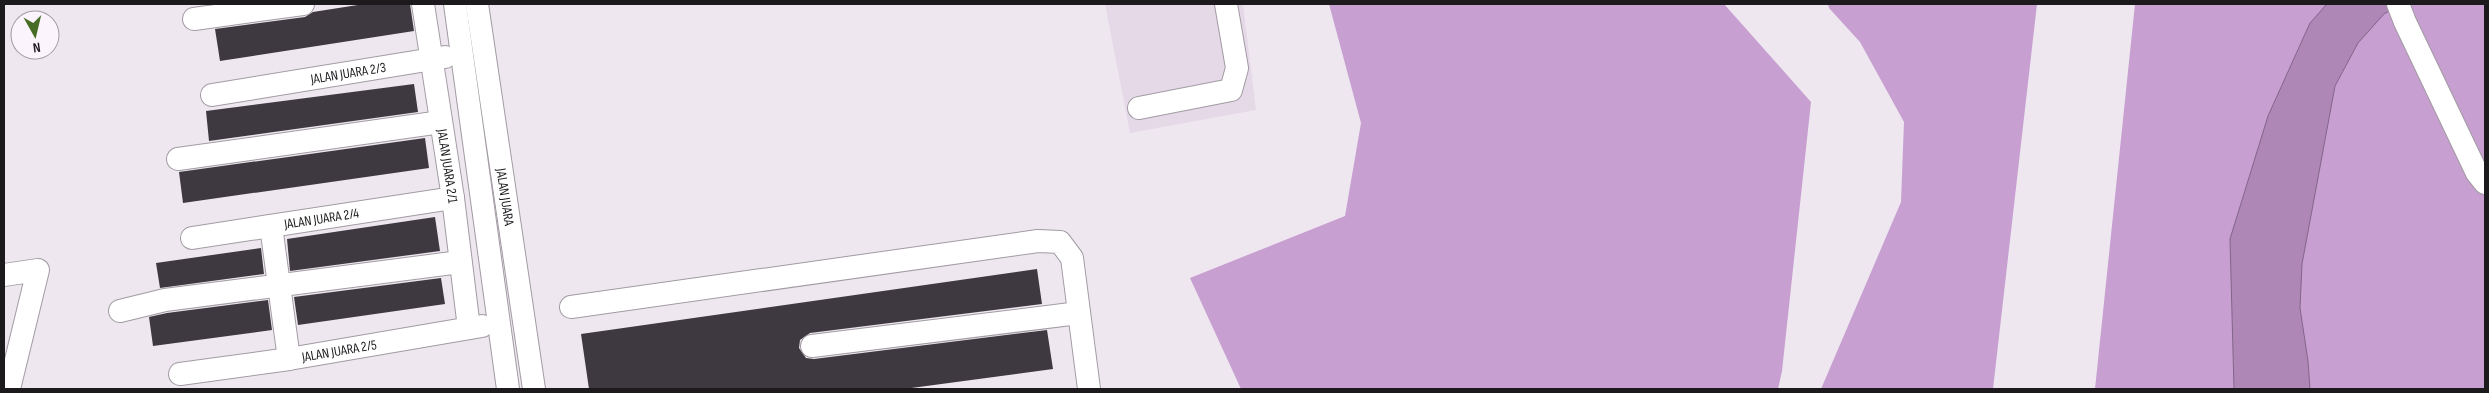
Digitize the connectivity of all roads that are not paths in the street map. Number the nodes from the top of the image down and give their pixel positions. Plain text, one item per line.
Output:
1 (303, 4) edge
2 (423, 4) edge
3 (455, 4) edge
4 (477, 4) edge
5 (1226, 4) edge
6 (2401, 13) edge
7 (194, 19) dead end
8 (473, 53) junction
9 (430, 59) junction
10 (212, 95) dead end
11 (1139, 108) dead end
12 (441, 122) junction
13 (178, 159) dead end
14 (2485, 183) edge
15 (453, 198) junction
16 (271, 226) junction
17 (192, 238) dead end
18 (460, 262) junction
19 (4, 275) edge
20 (278, 285) junction
21 (571, 307) dead end
22 (120, 311) dead end
23 (1079, 313) junction
24 (498, 326) junction
25 (469, 328) junction
26 (812, 346) dead end
27 (290, 359) junction
28 (180, 374) dead end
29 (9, 389) edge
30 (508, 389) edge
31 (534, 389) edge
32 (1089, 389) edge

1 - 7 street
2 - 9 street, JALAN JUARA 2/1
3 - 8 street, JALAN JUARA
4 - 8 street, JALAN JUARA
5 - 11 street
6 - 14 street
8 - 9 street, JALAN JUARA 2/3
8 - 24 street, JALAN JUARA
8 - 31 street, JALAN JUARA
9 - 10 street, JALAN JUARA 2/3
9 - 12 street, JALAN JUARA 2/1
12 - 13 street
12 - 15 street, JALAN JUARA 2/1
15 - 16 street, JALAN JUARA 2/4
15 - 18 street, JALAN JUARA 2/1
16 - 17 street, JALAN JUARA 2/4
16 - 20 street
18 - 20 street
18 - 25 street, JALAN JUARA 2/1
19 - 29 street
20 - 22 street
20 - 27 street
21 - 23 street
23 - 26 street
23 - 32 street
24 - 25 street, JALAN JUARA 2/5
24 - 30 street, JALAN JUARA
25 - 27 street, JALAN JUARA 2/5
27 - 28 street, JALAN JUARA 2/5

